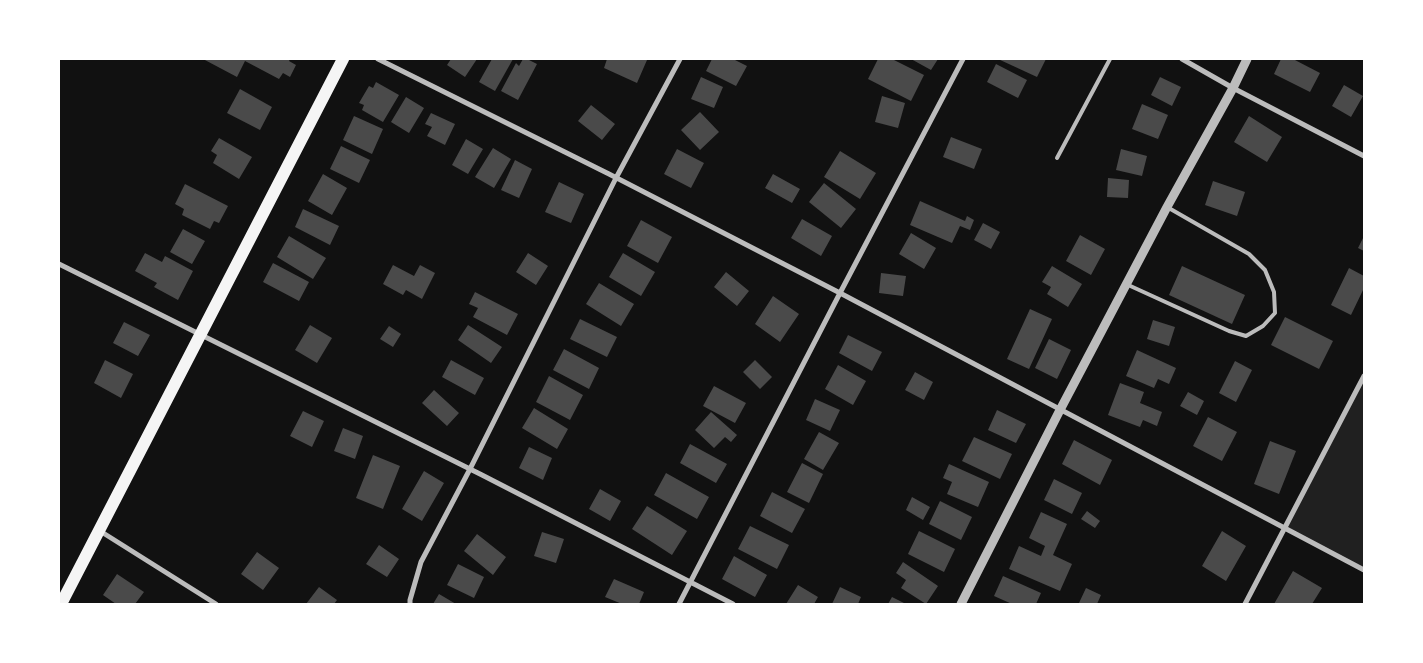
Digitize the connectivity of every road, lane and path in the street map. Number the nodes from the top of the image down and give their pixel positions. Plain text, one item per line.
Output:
1 (343, 59) edge
2 (378, 59) edge
3 (680, 59) edge
4 (963, 59) edge
5 (1110, 59) edge
6 (1182, 59) edge
7 (1248, 59) edge
8 (1233, 88) junction
9 (1364, 156) edge
10 (1057, 158) dead end
11 (616, 178) junction
12 (1167, 207) junction
13 (59, 264) edge
14 (1126, 284) junction
15 (840, 293) junction
16 (200, 335) junction
17 (1364, 376) edge
18 (1060, 410) junction
19 (470, 469) junction
20 (1286, 527) junction
21 (99, 530) junction
22 (1364, 570) edge
23 (691, 582) junction
24 (61, 604) edge
25 (216, 604) edge
26 (410, 604) edge
27 (679, 604) edge
28 (733, 604) edge
29 (961, 604) edge
30 (1246, 604) edge

1 - 16 main road
2 - 11 street
3 - 11 street
4 - 15 street
5 - 10 lane
6 - 8 street
7 - 8 street
8 - 9 street
8 - 12 street
11 - 15 street
11 - 19 street
12 - 14 street
12 - 14 lane
13 - 16 street
14 - 18 street
15 - 18 street
15 - 23 street
16 - 19 street
16 - 21 main road
17 - 20 street
18 - 20 street
18 - 29 street
19 - 23 street
19 - 26 street
20 - 22 street
20 - 30 street
21 - 24 main road
21 - 25 street
23 - 27 street
23 - 28 street

